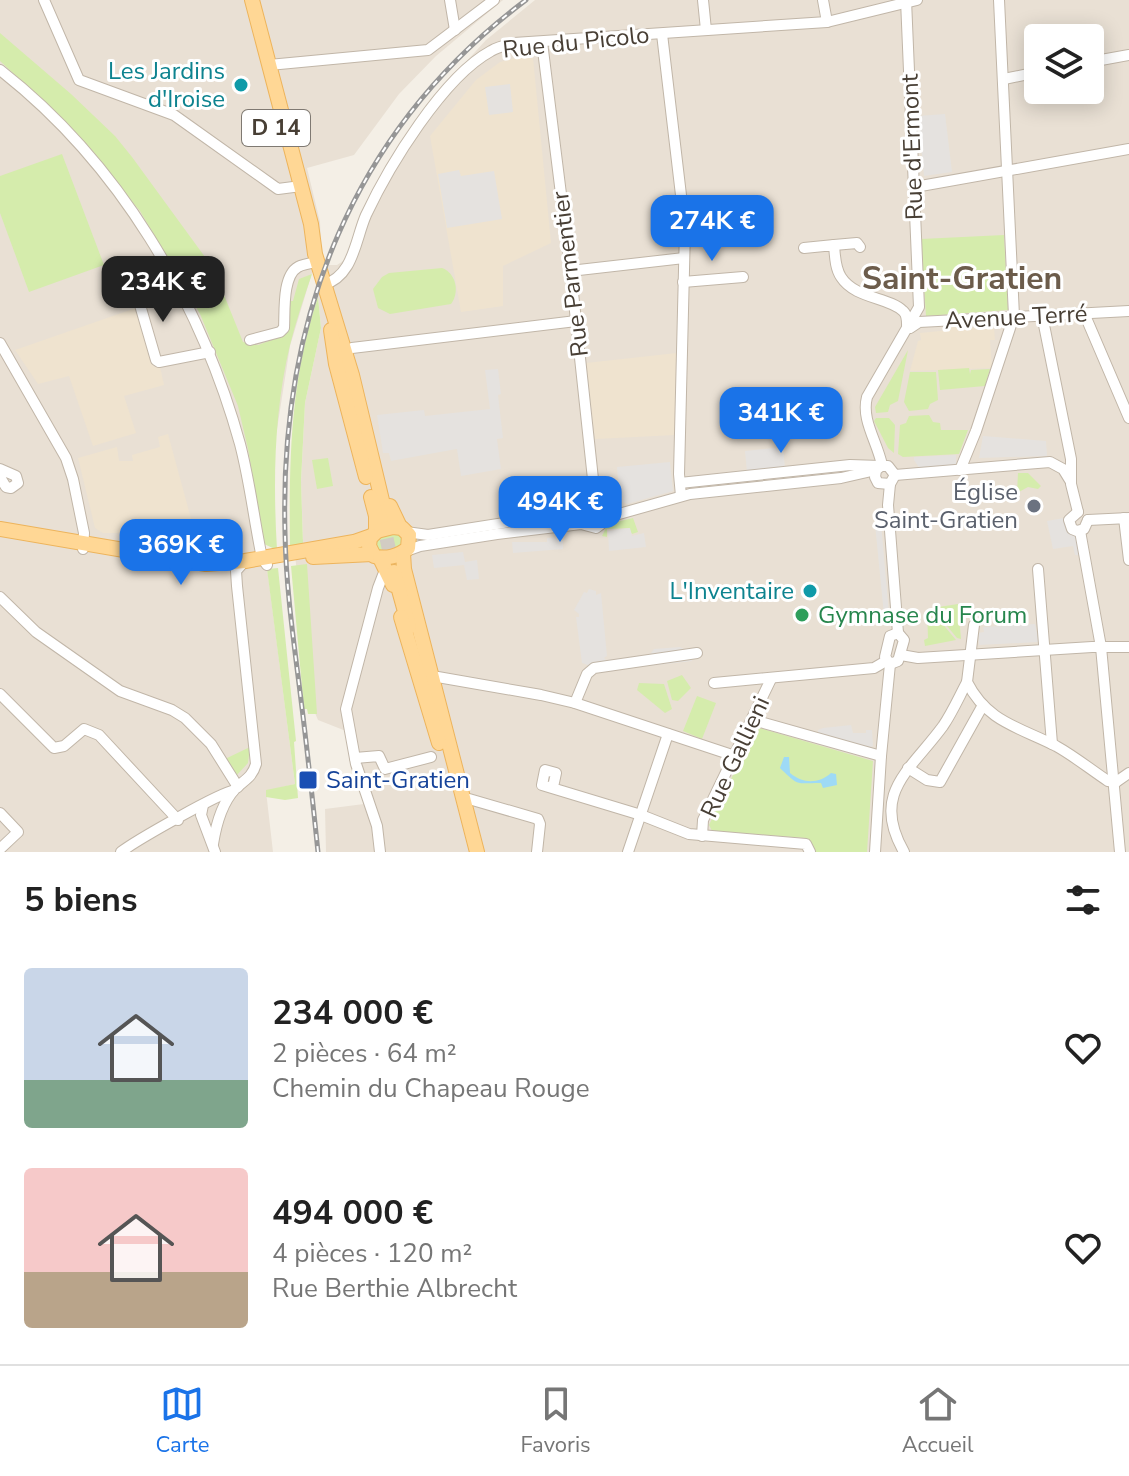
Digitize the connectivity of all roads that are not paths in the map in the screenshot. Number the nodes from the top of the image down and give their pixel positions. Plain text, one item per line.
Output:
1 (44, 0) edge
2 (243, 0) edge
3 (252, 0) edge
4 (450, 0) edge
5 (494, 0) edge
6 (703, 0) edge
7 (823, 0) edge
8 (999, 0) edge
9 (909, 1) edge
10 (827, 22) junction
11 (455, 30) junction
12 (706, 30) junction
13 (662, 34) junction
14 (542, 42) junction
15 (1129, 55) edge
16 (1104, 59) edge
17 (269, 65) junction
18 (0, 70) edge
19 (1024, 75) edge
20 (1004, 79) junction
21 (1129, 149) edge
22 (1009, 171) junction
23 (296, 187) junction
24 (915, 187) junction
25 (834, 245) junction
26 (860, 247) dead end
27 (804, 248) dead end
28 (316, 258) junction
29 (684, 258) junction
30 (570, 271) junction
31 (131, 274) dead end
32 (743, 277) dead end
33 (683, 282) junction
34 (323, 285) junction
35 (918, 295) junction
36 (329, 304) junction
37 (902, 309) junction
38 (1129, 311) edge
39 (1084, 313) junction
40 (1042, 315) junction
41 (1014, 316) junction
42 (576, 321) junction
43 (907, 331) junction
44 (332, 338) junction
45 (250, 340) dead end
46 (0, 343) edge
47 (210, 352) junction
48 (345, 352) junction
49 (352, 379) junction
50 (1128, 413) edge
51 (0, 469) edge
52 (960, 470) junction
53 (883, 475) junction
54 (0, 477) edge
55 (680, 483) junction
56 (1071, 484) junction
57 (681, 496) junction
58 (591, 508) junction
59 (1078, 512) junction
60 (607, 517) junction
61 (1126, 518) edge
62 (1088, 520) junction
63 (506, 521) junction
64 (586, 524) junction
65 (0, 529) edge
66 (403, 530) junction
67 (534, 531) junction
68 (1080, 531) junction
69 (373, 534) junction
70 (0, 537) edge
71 (84, 545) junction
72 (404, 552) junction
73 (1129, 560) edge
74 (265, 562) junction
75 (386, 565) junction
76 (240, 566) junction
77 (1038, 569) dead end
78 (0, 597) edge
79 (974, 625) dead end
80 (898, 633) junction
81 (1101, 647) junction
82 (1129, 647) edge
83 (1043, 651) junction
84 (697, 653) dead end
85 (901, 655) junction
86 (968, 656) junction
87 (888, 662) junction
88 (874, 668) junction
89 (432, 676) junction
90 (771, 679) junction
91 (889, 679) junction
92 (967, 682) junction
93 (714, 683) dead end
94 (0, 694) edge
95 (575, 703) junction
96 (983, 705) junction
97 (753, 720) junction
98 (668, 734) junction
99 (1052, 744) junction
100 (435, 750) junction
101 (735, 756) junction
102 (881, 756) junction
103 (355, 758) junction
104 (908, 768) junction
105 (1129, 773) edge
106 (458, 777) junction
107 (1116, 782) junction
108 (553, 787) dead end
109 (236, 789) junction
110 (878, 802) junction
111 (892, 802) junction
112 (460, 803) junction
113 (207, 804) junction
114 (0, 813) edge
115 (641, 815) junction
116 (181, 818) junction
117 (212, 818) junction
118 (702, 836) junction
119 (214, 848) edge
120 (0, 849) edge
121 (121, 852) edge
122 (380, 852) edge
123 (468, 852) edge
124 (477, 852) edge
125 (537, 852) edge
126 (628, 852) edge
127 (810, 852) edge
128 (875, 852) edge
129 (904, 852) edge
130 (1120, 852) edge

1 - 23 street
2 - 23 main road, D 14
3 - 17 main road, D 14
4 - 11 street
5 - 11 street
6 - 12 street
7 - 10 street
8 - 20 street
9 - 10 street, Rue du Picolo
9 - 24 street, Rue d'Ermont
10 - 12 street, Rue du Picolo
11 - 17 street
12 - 13 street, Rue du Picolo
13 - 14 street, Rue du Picolo
13 - 29 street
14 - 30 street, Rue Parmentier
14 - 34 street, Rue du Picolo
15 - 16 street
17 - 23 main road, D 14
18 - 47 street
19 - 20 street
20 - 22 street
21 - 22 street
22 - 24 street
22 - 41 street
23 - 28 main road, D 14
24 - 35 street, Rue d'Ermont
25 - 26 street
25 - 27 street
25 - 37 street
28 - 34 main road, D 14
28 - 45 street
29 - 30 street
29 - 33 street
30 - 42 street, Rue Parmentier
31 - 47 street
32 - 33 street
33 - 55 street
34 - 36 main road, D 14
35 - 37 street
35 - 43 street, Rue d'Ermont
36 - 44 main road, D 14
36 - 48 main road, D 14
37 - 43 street
38 - 39 street, Avenue Terré
39 - 40 street, Avenue Terré
39 - 50 street
40 - 41 street, Avenue Terré
40 - 56 street
41 - 43 street, Avenue Terré
41 - 52 street
42 - 48 street
42 - 58 street, Rue Parmentier
43 - 53 street, Rue d'Ermont
44 - 49 main road, D 14
44 - 69 main road, D 14
46 - 71 street
47 - 74 street
48 - 49 main road, D 14
49 - 66 main road, D 14
51 - 54 street
52 - 53 street
52 - 56 street
53 - 55 street
53 - 57 street
53 - 80 street
55 - 57 street
56 - 59 street
57 - 60 street
58 - 60 street
58 - 63 street
58 - 64 street, Rue Parmentier
59 - 62 street
59 - 68 street
60 - 64 street
61 - 62 street
61 - 73 street
62 - 68 street
63 - 66 street
63 - 67 street
64 - 67 street
65 - 71 main road
66 - 69 main road
66 - 72 main road
67 - 72 street
68 - 81 street
69 - 74 main road
69 - 75 main road
70 - 71 main road
71 - 76 main road
72 - 75 main road
72 - 89 main road
74 - 75 main road
74 - 76 main road
75 - 100 main road
75 - 103 street
75 - 106 main road
76 - 109 street
77 - 83 street
78 - 109 street
79 - 86 street
80 - 85 street
80 - 87 street
81 - 82 street
81 - 83 street
81 - 107 street
83 - 86 street
83 - 99 street
84 - 95 street
85 - 86 street
85 - 87 street
86 - 92 street
87 - 88 street
87 - 91 street
88 - 90 street
88 - 91 street
89 - 95 street
89 - 106 main road
90 - 93 street
90 - 97 street, Rue Gallieni
91 - 102 street
92 - 96 street
92 - 104 street
94 - 116 street
95 - 98 street
96 - 99 street
96 - 104 street
97 - 101 street, Rue Gallieni
97 - 102 street
98 - 101 street
98 - 115 street
99 - 107 street
100 - 103 street
100 - 112 main road
101 - 118 street, Rue Gallieni
102 - 110 street
103 - 122 street
104 - 111 street
105 - 107 street
106 - 112 main road
107 - 130 street
108 - 115 street
109 - 113 street
109 - 117 street
110 - 111 street
110 - 128 street
111 - 129 street
112 - 123 main road
112 - 124 main road
112 - 125 street
113 - 116 street
113 - 117 street
113 - 117 street
114 - 120 street
115 - 118 street
115 - 126 street
116 - 117 street
116 - 121 street
117 - 119 street
118 - 127 street

